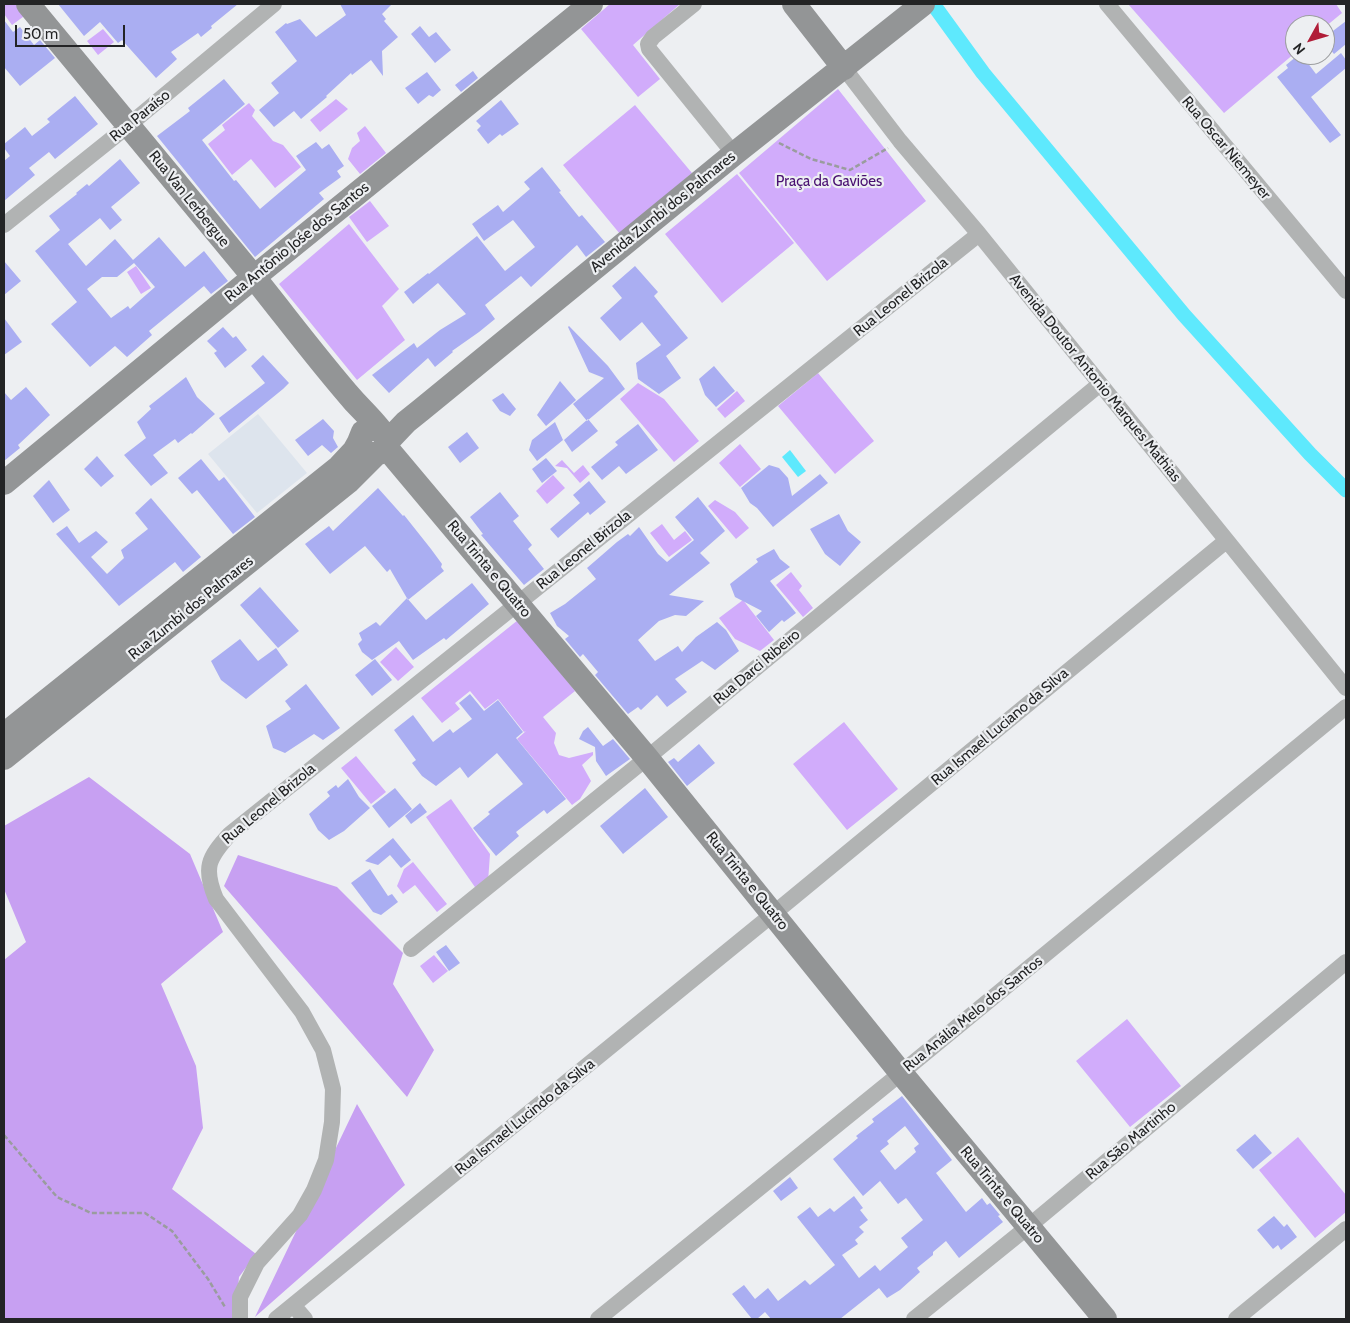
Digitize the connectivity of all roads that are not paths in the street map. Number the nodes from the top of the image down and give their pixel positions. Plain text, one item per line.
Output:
1 (28, 4) edge
2 (274, 4) edge
3 (591, 4) edge
4 (694, 4) edge
5 (794, 4) edge
6 (923, 4) edge
7 (1106, 4) edge
8 (844, 68) junction
9 (129, 125) junction
10 (734, 154) junction
11 (4, 225) edge
12 (979, 234) junction
13 (254, 277) junction
14 (1346, 291) edge
15 (1100, 384) junction
16 (375, 440) junction
17 (4, 483) edge
18 (1226, 541) junction
19 (518, 603) junction
20 (1346, 688) edge
21 (1346, 707) edge
22 (4, 735) edge
23 (4, 758) edge
24 (647, 758) junction
25 (773, 914) junction
26 (411, 949) dead end
27 (1346, 962) edge
28 (900, 1073) junction
29 (1029, 1226) junction
30 (1346, 1229) edge
31 (293, 1305) junction
32 (234, 1315) edge
33 (276, 1319) edge
34 (305, 1319) edge
35 (598, 1319) edge
36 (914, 1319) edge
37 (1105, 1319) edge
38 (1236, 1319) edge

1 - 9 street, Rua Van Lerbergue
2 - 9 street, Rua Paraíso
3 - 13 street, Rua Antônio Jośe dos Santos
4 - 10 street
5 - 8 street
6 - 8 street, Avenida Zumbi dos Palmares
7 - 14 street, Rua Oscar Niemeyer
8 - 10 street, Avenida Zumbi dos Palmares
8 - 12 street, Avenida Doutor Antonio Marques Mathias
9 - 11 street, Rua Paraíso
9 - 13 street, Rua Van Lerbergue
10 - 16 street, Avenida Zumbi dos Palmares
12 - 15 street, Avenida Doutor Antonio Marques Mathias
12 - 19 street, Rua Leonel Brizola
13 - 16 street, Rua Van Lerbergue
13 - 17 street, Rua Antônio Jośe dos Santos
15 - 18 street, Avenida Doutor Antonio Marques Mathias
15 - 24 street, Rua Darci Ribeiro
16 - 19 street, Rua Trinta e Quatro
16 - 22 street, Rua Zumbi dos Palmares
16 - 23 street, Rua Zumbi dos Palmares
18 - 20 street, Avenida Doutor Antonio Marques Mathias
18 - 25 street, Rua Ismael Luciano da Silva
19 - 24 street, Rua Trinta e Quatro
19 - 32 street, Rua Leonel Brizola
21 - 28 street, Rua Anália Melo dos Santos
24 - 25 street, Rua Trinta e Quatro
24 - 26 street, Rua Darci Ribeiro
25 - 28 street, Rua Trinta e Quatro
25 - 31 street, Rua Ismael Lucindo da Silva
27 - 29 street, Rua São Martinho
28 - 29 street, Rua Trinta e Quatro
28 - 35 street, Rua Anália Melo dos Santos
29 - 36 street, Rua São Martinho
29 - 37 street, Rua Trinta e Quatro
30 - 38 street
31 - 33 street, Rua Ismael Lucindo da Silva
31 - 34 street

